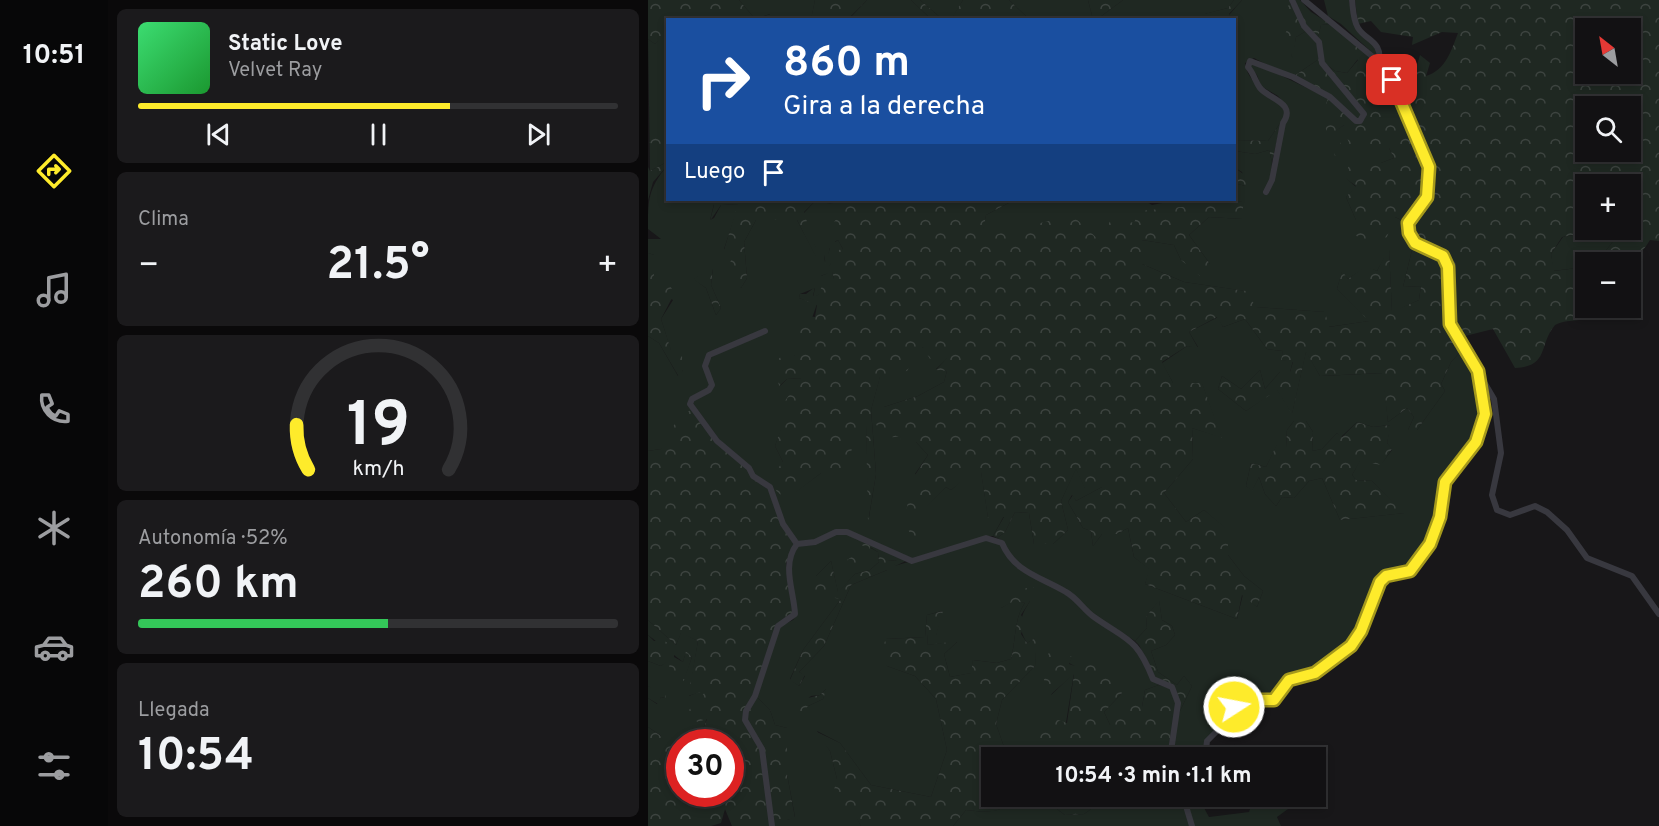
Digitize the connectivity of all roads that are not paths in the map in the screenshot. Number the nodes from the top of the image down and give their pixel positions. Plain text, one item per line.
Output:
1 (1292, 0) edge
2 (1304, 0) edge
3 (1352, 0) edge
4 (1379, 63) junction
5 (1266, 192) dead end
6 (765, 331) dead end
7 (1478, 371) junction
8 (797, 544) junction
9 (1659, 614) edge
10 (1172, 747) edge
11 (1206, 747) edge
12 (1186, 807) edge
13 (772, 826) edge
14 (1192, 826) edge

1 - 5 street
2 - 4 street
3 - 4 street
4 - 7 street
6 - 8 street
7 - 9 street
7 - 11 street
8 - 10 street
8 - 13 street
12 - 14 street

